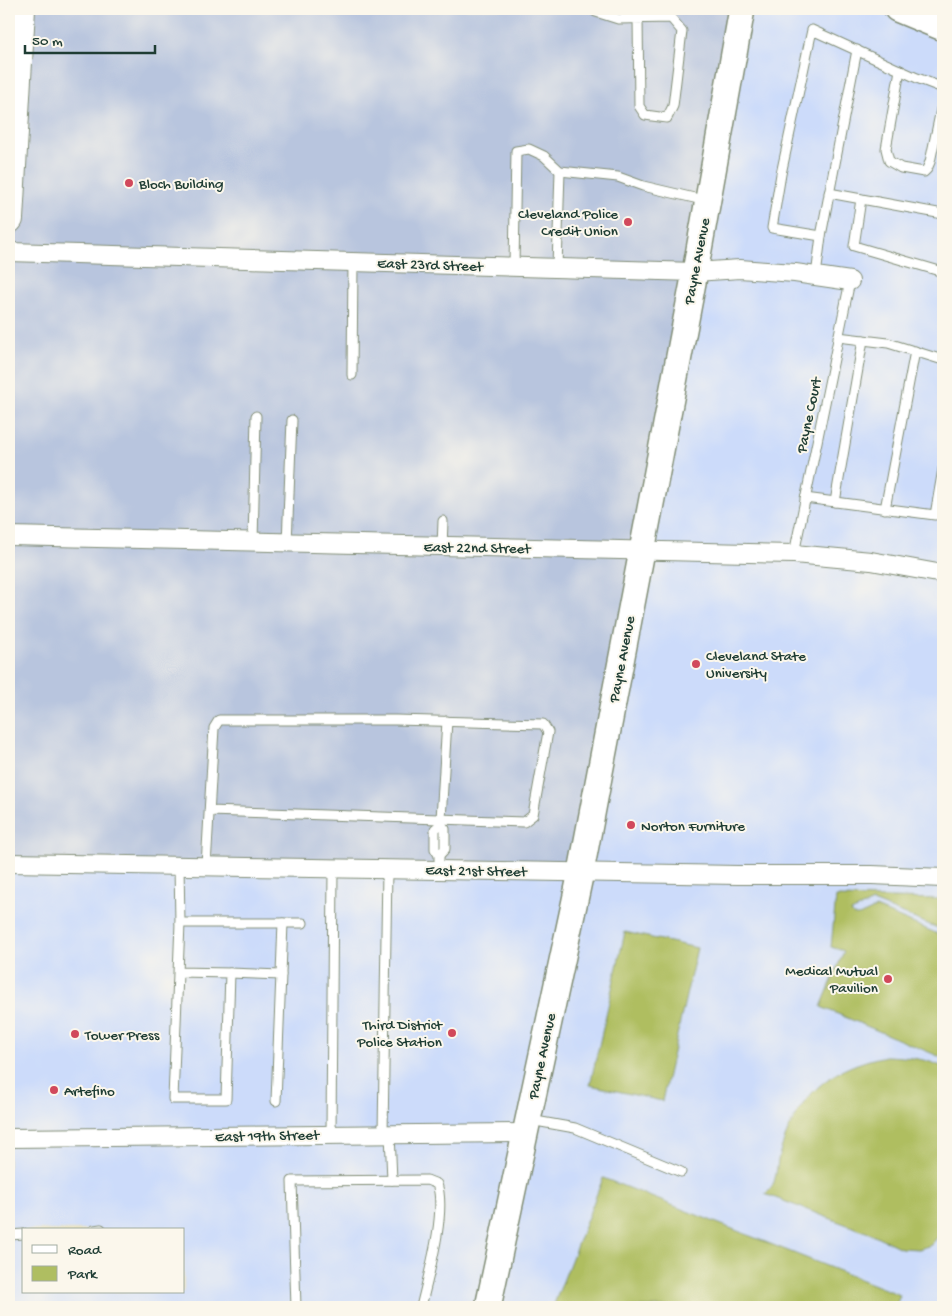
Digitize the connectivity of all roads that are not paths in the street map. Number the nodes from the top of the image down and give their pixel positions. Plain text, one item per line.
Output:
1 (21, 9) edge
2 (596, 9) edge
3 (742, 9) edge
4 (638, 18) junction
5 (857, 50) junction
6 (900, 70) junction
7 (943, 88) edge
8 (12, 99) edge
9 (943, 100) edge
10 (560, 171) junction
11 (10, 181) edge
12 (828, 193) junction
13 (861, 199) junction
14 (707, 201) junction
15 (943, 214) edge
16 (9, 219) edge
17 (821, 236) junction
18 (9, 252) edge
19 (353, 262) junction
20 (514, 266) junction
21 (557, 268) junction
22 (695, 272) junction
23 (943, 272) edge
24 (816, 276) junction
25 (850, 281) joint
26 (838, 337) junction
27 (863, 340) junction
28 (915, 351) junction
29 (943, 360) edge
30 (352, 376) dead end
31 (256, 416) dead end
32 (292, 420) dead end
33 (943, 469) edge
34 (805, 498) junction
35 (836, 502) junction
36 (885, 509) junction
37 (443, 521) dead end
38 (9, 536) edge
39 (253, 542) junction
40 (287, 543) junction
41 (442, 547) junction
42 (641, 552) junction
43 (794, 554) junction
44 (943, 574) edge
45 (447, 721) junction
46 (209, 811) junction
47 (441, 821) junction
48 (9, 862) edge
49 (439, 862) junction
50 (179, 865) junction
51 (206, 866) junction
52 (333, 868) junction
53 (387, 869) junction
54 (581, 872) junction
55 (943, 878) edge
56 (180, 923) junction
57 (283, 923) junction
58 (303, 923) dead end
59 (178, 972) junction
60 (230, 973) junction
61 (281, 975) junction
62 (276, 1101) dead end
63 (526, 1126) junction
64 (331, 1134) junction
65 (387, 1134) junction
66 (9, 1138) edge
67 (681, 1172) dead end
68 (392, 1180) junction
69 (22, 1234) edge
70 (9, 1236) edge
71 (296, 1307) edge
72 (421, 1307) edge
73 (488, 1307) edge

1 - 8 main road
2 - 4 lane
3 - 14 street, Payne Avenue
4 - 4 lane
5 - 6 lane
5 - 12 lane
5 - 17 lane
6 - 7 lane
6 - 9 lane
8 - 11 main road
10 - 14 lane
10 - 20 lane
10 - 21 lane
11 - 16 main road
12 - 13 lane
12 - 17 lane
13 - 15 lane
13 - 23 lane
14 - 22 street, Payne Avenue
17 - 24 lane
18 - 19 street, East 23rd Street
19 - 20 street, East 23rd Street
19 - 30 lane
20 - 21 street, East 23rd Street
21 - 22 street, East 23rd Street
22 - 24 street, East 23rd Street
22 - 42 street, Payne Avenue
24 - 25 street, East 23rd Street
25 - 26 lane, Payne Court
26 - 27 lane
26 - 34 lane, Payne Court
27 - 28 lane
27 - 35 lane
28 - 29 lane
28 - 36 lane
31 - 39 lane
32 - 40 lane
33 - 36 lane
34 - 35 lane
34 - 43 lane, Payne Court
35 - 36 lane
37 - 41 lane
38 - 39 street, East 22nd Street
39 - 40 street, East 22nd Street
40 - 41 street, East 22nd Street
41 - 42 street, East 22nd Street
42 - 43 street, East 22nd Street
42 - 54 street, Payne Avenue
43 - 44 street, East 22nd Street
45 - 46 lane
45 - 47 lane
45 - 47 lane
46 - 47 lane
46 - 51 lane
47 - 49 lane
48 - 50 street, East 21st Street
49 - 53 street, East 21st Street
49 - 54 street, East 21st Street
50 - 51 street, East 21st Street
50 - 56 lane
51 - 52 street, East 21st Street
52 - 53 street, East 21st Street
52 - 64 lane
53 - 65 lane
54 - 55 street, East 21st Street
54 - 63 street, Payne Avenue
56 - 57 lane
56 - 59 lane
57 - 58 lane
57 - 61 lane
59 - 60 lane
59 - 60 lane
60 - 61 lane
61 - 62 lane
63 - 65 street, East 19th Street
63 - 67 lane
63 - 73 street, Payne Avenue
64 - 65 street, East 19th Street
64 - 66 street, East 19th Street
65 - 68 lane
68 - 71 lane
68 - 72 lane
69 - 70 lane

